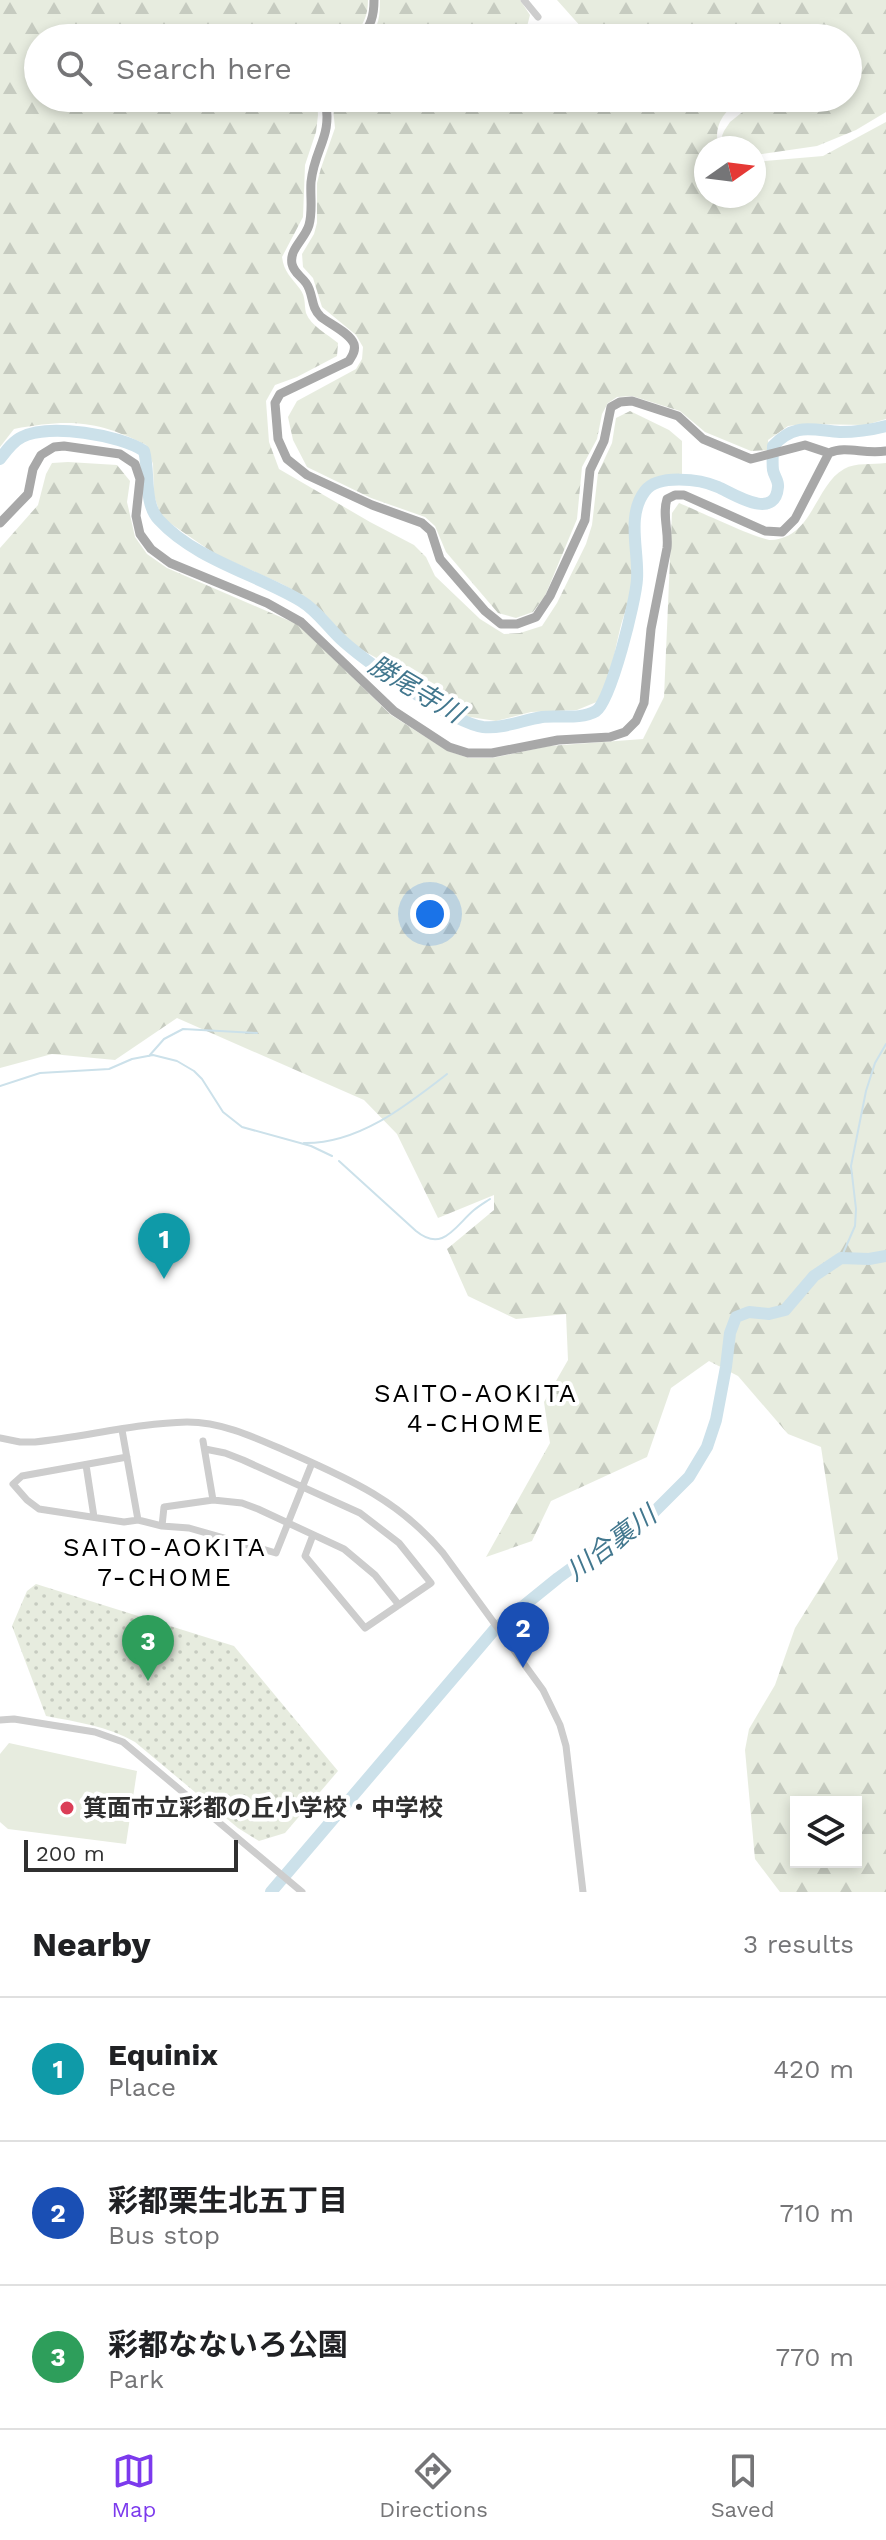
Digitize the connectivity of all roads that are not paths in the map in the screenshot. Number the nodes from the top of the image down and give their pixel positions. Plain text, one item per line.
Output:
1 (374, 0) edge
2 (524, 0) edge
3 (538, 17) dead end
4 (371, 24) edge
5 (326, 112) edge
6 (886, 451) edge
7 (829, 453) junction
8 (0, 523) edge
9 (122, 1430) junction
10 (0, 1438) edge
11 (127, 1457) junction
12 (312, 1463) junction
13 (86, 1465) junction
14 (304, 1487) junction
15 (213, 1500) junction
16 (94, 1517) junction
17 (138, 1520) junction
18 (289, 1522) junction
19 (162, 1526) junction
20 (313, 1535) junction
21 (399, 1605) junction
22 (0, 1720) edge
23 (302, 1892) edge
24 (583, 1892) edge

1 - 4 main road
2 - 3 street
5 - 7 main road
6 - 7 main road
7 - 8 main road
9 - 10 street
9 - 11 street
9 - 12 street
11 - 13 street
11 - 17 street
12 - 14 street
12 - 24 street
13 - 16 street
13 - 16 street
14 - 15 street
14 - 18 street
14 - 21 street
15 - 18 street
15 - 19 street
16 - 17 street
17 - 19 street
18 - 19 street
18 - 20 street
20 - 21 street
20 - 21 street
22 - 23 street

